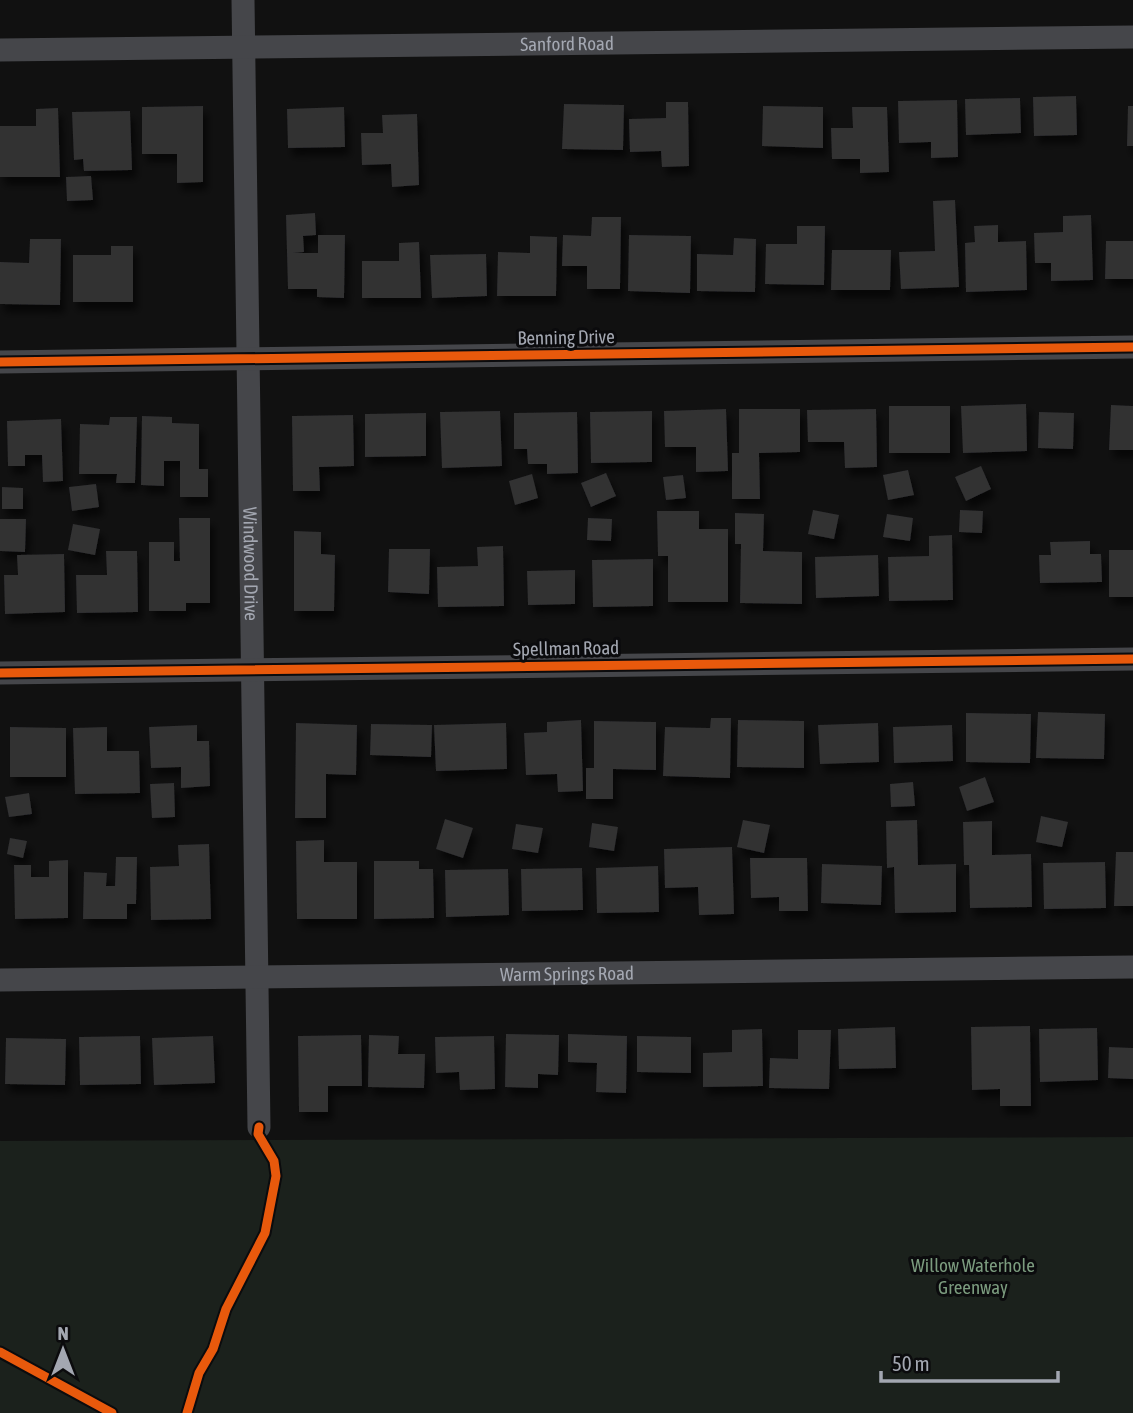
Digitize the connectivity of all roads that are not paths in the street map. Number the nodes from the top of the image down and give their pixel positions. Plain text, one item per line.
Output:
1 (243, 0) edge
2 (1133, 37) edge
3 (243, 47) junction
4 (0, 50) edge
5 (1133, 347) edge
6 (248, 359) junction
7 (0, 362) edge
8 (1133, 659) edge
9 (252, 670) junction
10 (0, 673) edge
11 (1133, 967) edge
12 (257, 976) junction
13 (0, 980) edge
14 (259, 1126) dead end

1 - 3 street, Windwood Drive
2 - 3 street, Sanford Road
3 - 4 street, Sanford Road
3 - 6 street, Windwood Drive
5 - 6 street, Benning Drive
6 - 7 street, Benning Drive
6 - 9 street, Windwood Drive
8 - 9 street, Spellman Road
9 - 10 street, Spellman Road
9 - 12 street, Windwood Drive
11 - 12 street, Warm Springs Road
12 - 13 street, Warm Springs Road
12 - 14 street, Windwood Drive

